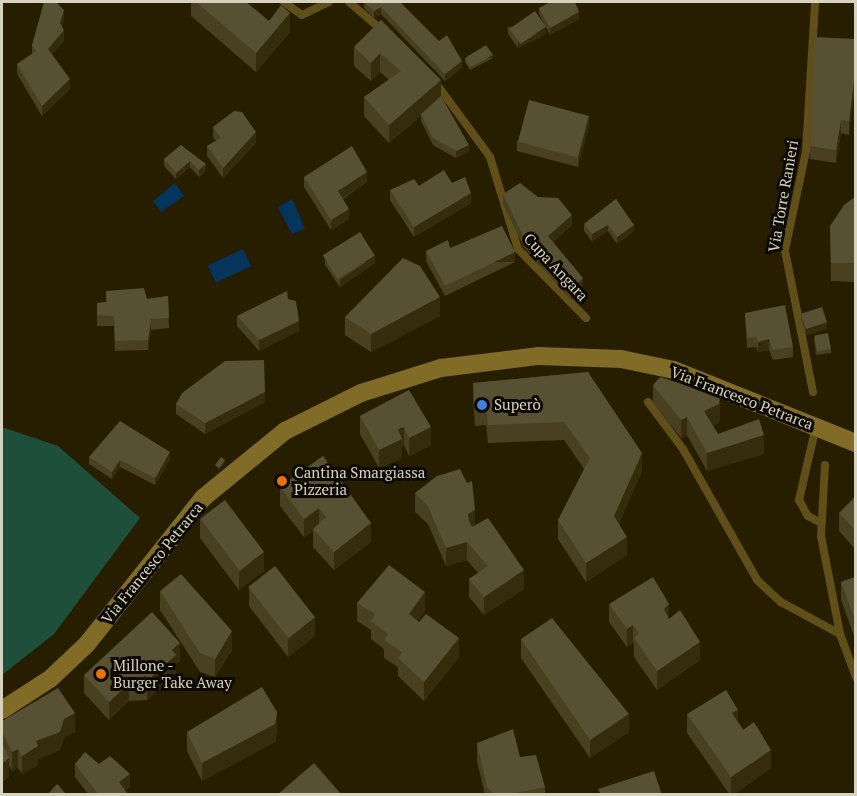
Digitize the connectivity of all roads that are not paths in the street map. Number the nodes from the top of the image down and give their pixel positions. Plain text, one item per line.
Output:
1 (284, 2) edge
2 (329, 2) edge
3 (350, 2) edge
4 (815, 2) edge
5 (394, 41) edge
6 (427, 74) edge
7 (586, 318) dead end
8 (813, 392) dead end
9 (648, 402) dead end
10 (816, 426) junction
11 (855, 443) edge
12 (825, 465) dead end
13 (821, 523) junction
14 (840, 634) junction
15 (855, 677) edge
16 (2, 710) edge

1 - 2 lane
3 - 5 lane
4 - 8 lane, Via Torre Ranieri
6 - 7 lane, Cupa Angara
9 - 14 lane
10 - 11 street, Via Francesco Petrarca
10 - 13 lane
10 - 16 street, Via Francesco Petrarca
12 - 13 lane
13 - 14 lane
14 - 15 lane

